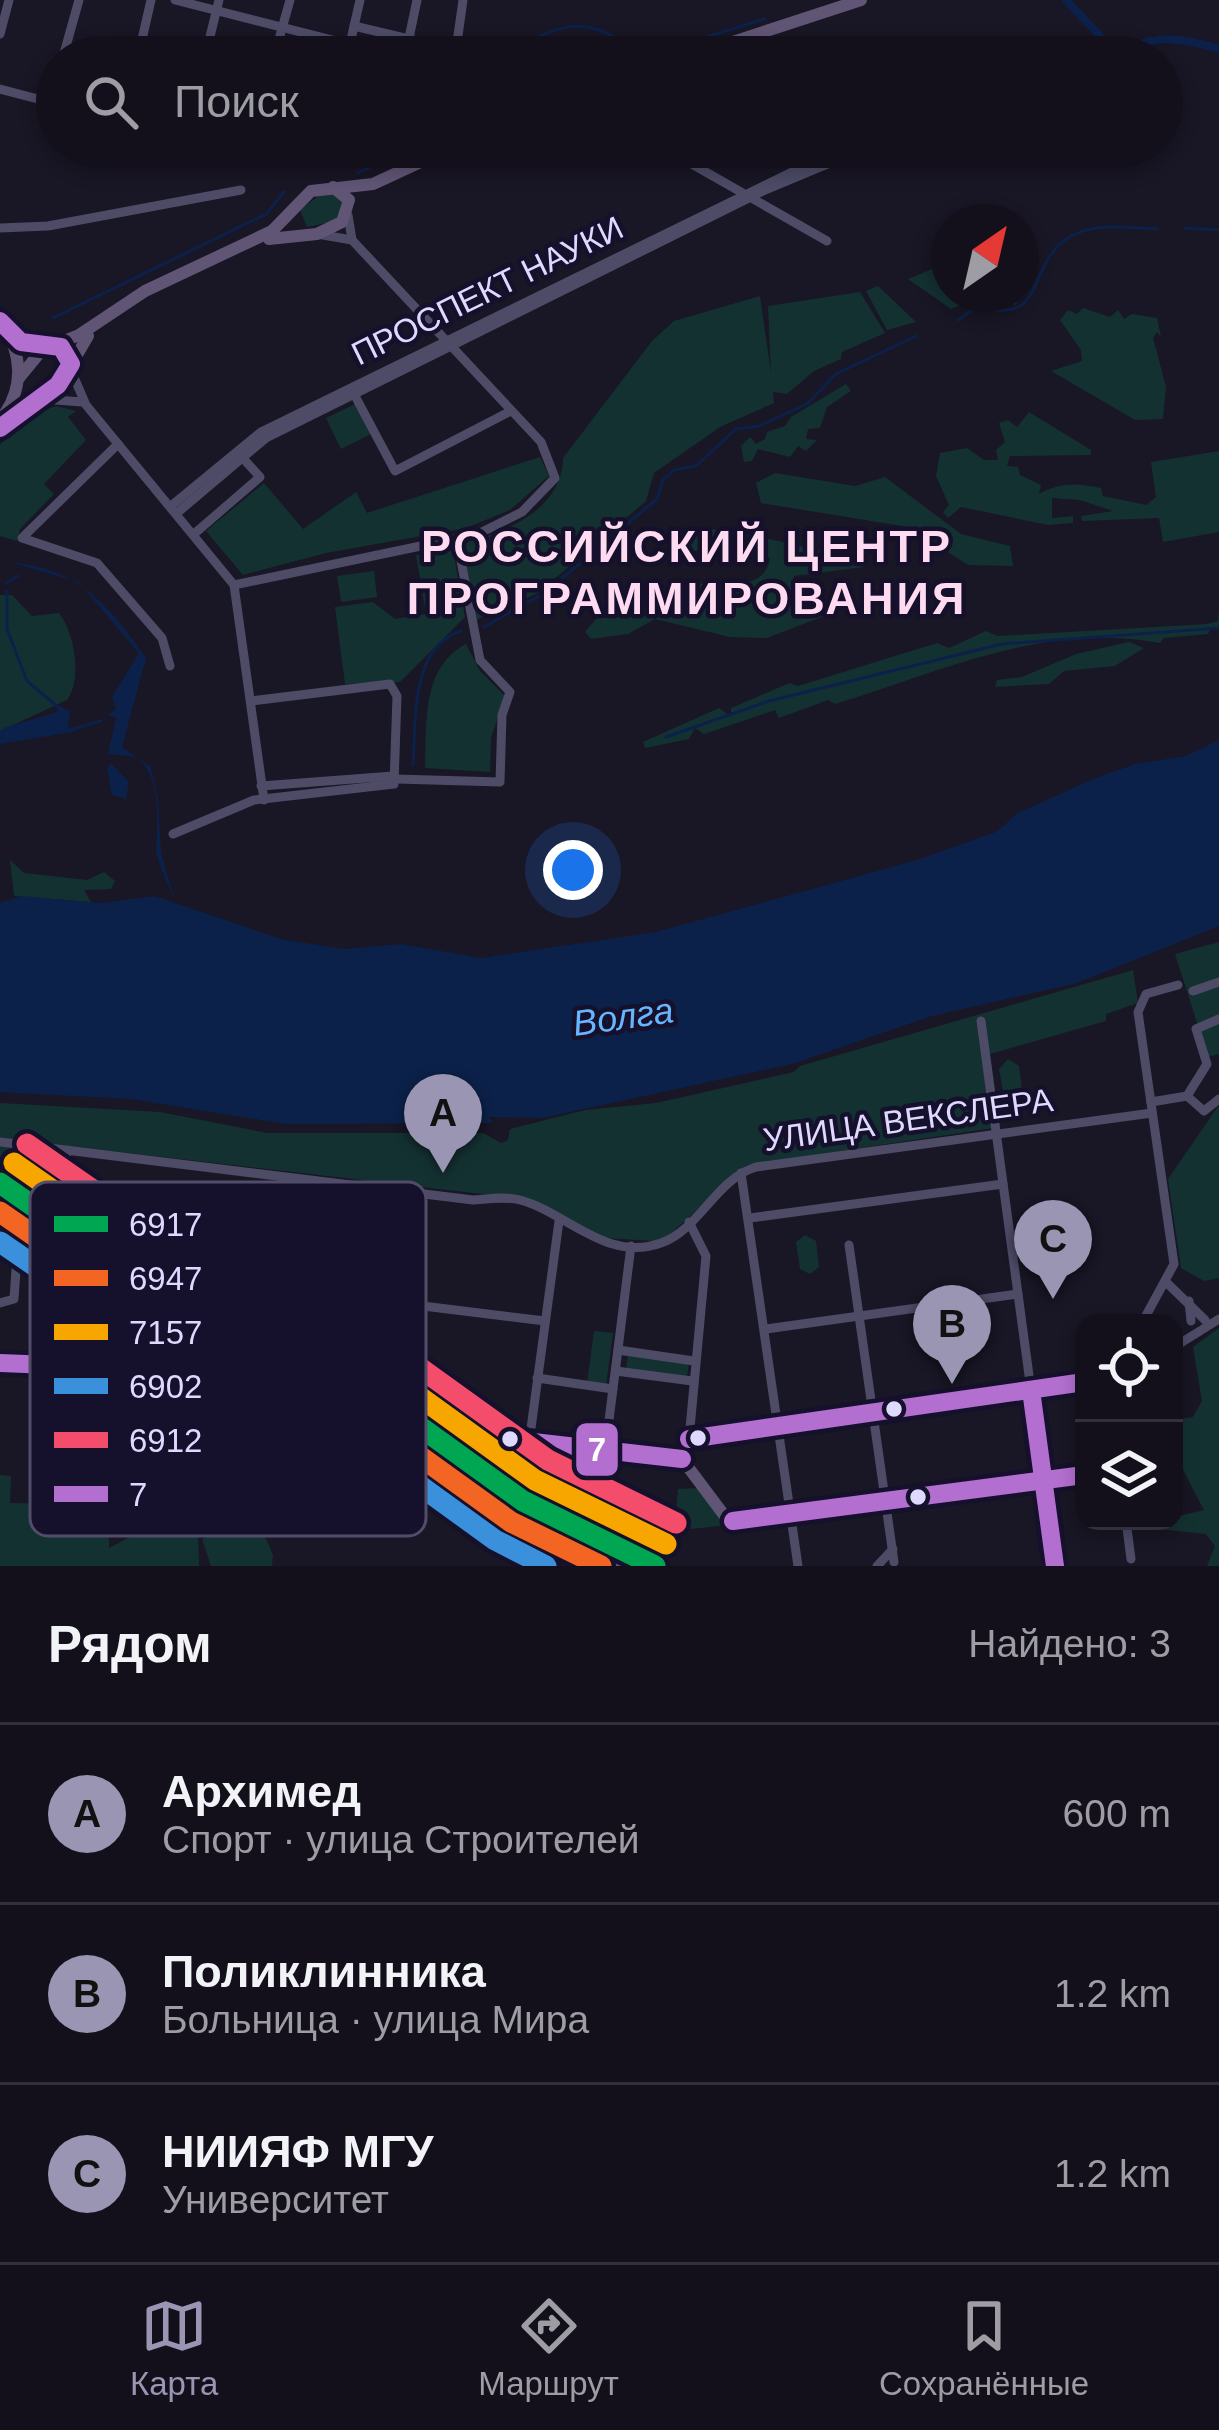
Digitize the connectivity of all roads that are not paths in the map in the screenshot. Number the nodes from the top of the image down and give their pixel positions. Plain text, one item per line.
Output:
1 (9, 0) edge
2 (79, 0) edge
3 (151, 0) edge
4 (175, 0) edge
5 (290, 0) edge
6 (360, 0) edge
7 (416, 0) edge
8 (464, 0) edge
9 (861, 0) edge
10 (876, 0) edge
11 (217, 6) edge
12 (354, 26) junction
13 (282, 28) junction
14 (0, 34) edge
15 (68, 36) edge
16 (142, 36) edge
17 (210, 36) edge
18 (280, 36) edge
19 (305, 36) edge
20 (352, 36) edge
21 (399, 36) edge
22 (408, 36) edge
23 (458, 36) edge
24 (751, 36) edge
25 (769, 36) edge
26 (0, 89) edge
27 (36, 99) edge
28 (408, 168) edge
29 (421, 168) edge
30 (699, 168) edge
31 (801, 168) edge
32 (815, 168) edge
33 (332, 186) junction
34 (241, 190) dead end
35 (747, 195) junction
36 (296, 206) junction
37 (349, 213) junction
38 (0, 228) edge
39 (314, 234) junction
40 (352, 240) junction
41 (827, 242) dead end
42 (0, 321) edge
43 (10, 334) junction
44 (448, 344) junction
45 (51, 346) junction
46 (70, 366) junction
47 (18, 381) junction
48 (354, 394) junction
49 (41, 399) junction
50 (86, 405) junction
51 (512, 411) junction
52 (0, 424) edge
53 (118, 444) junction
54 (240, 454) junction
55 (174, 509) junction
56 (194, 534) junction
57 (457, 540) junction
58 (233, 585) junction
59 (170, 666) dead end
60 (251, 701) junction
61 (394, 780) junction
62 (291, 782) junction
63 (262, 786) junction
64 (293, 796) junction
65 (263, 800) junction
66 (173, 834) dead end
67 (1219, 982) edge
68 (1178, 985) dead end
69 (1193, 992) dead end
70 (1219, 1019) edge
71 (981, 1021) dead end
72 (1187, 1096) junction
73 (1219, 1099) edge
74 (1152, 1107) junction
75 (996, 1133) junction
76 (0, 1142) edge
77 (67, 1150) junction
78 (741, 1173) junction
79 (0, 1178) edge
80 (63, 1182) edge
81 (326, 1182) edge
82 (1003, 1184) junction
83 (426, 1194) edge
84 (30, 1199) edge
85 (750, 1218) junction
86 (559, 1221) junction
87 (0, 1222) edge
88 (688, 1222) junction
89 (849, 1245) dead end
90 (631, 1246) junction
91 (1166, 1282) junction
92 (1018, 1294) junction
93 (0, 1303) edge
94 (426, 1308) edge
95 (1147, 1314) edge
96 (861, 1316) junction
97 (1218, 1319) edge
98 (545, 1321) junction
99 (1199, 1324) junction
100 (766, 1329) junction
101 (1183, 1340) edge
102 (618, 1350) junction
103 (694, 1360) junction
104 (0, 1363) edge
105 (30, 1365) edge
106 (616, 1371) junction
107 (537, 1378) junction
108 (692, 1381) junction
109 (1075, 1383) edge
110 (614, 1389) junction
111 (1031, 1390) junction
112 (873, 1411) junction
113 (778, 1424) junction
114 (426, 1426) edge
115 (689, 1439) junction
116 (529, 1443) junction
117 (426, 1446) edge
118 (605, 1452) junction
119 (682, 1459) junction
120 (1075, 1476) edge
121 (1043, 1480) junction
122 (886, 1502) junction
123 (791, 1516) junction
124 (1127, 1530) edge
125 (587, 1546) junction
126 (1131, 1559) dead end
127 (572, 1566) edge
128 (626, 1566) edge
129 (798, 1566) edge
130 (878, 1566) edge
131 (1055, 1566) edge

1 - 14 street
2 - 15 street
3 - 16 street
4 - 11 street
5 - 13 street
6 - 12 street
7 - 22 street
8 - 23 street
9 - 24 main road
10 - 25 main road
11 - 13 street
11 - 17 street
12 - 20 street
12 - 21 street
13 - 18 street
13 - 19 street
26 - 27 street
28 - 33 main road
29 - 37 main road
30 - 35 street
31 - 35 street, ПРОСПЕКТ НАУКИ
32 - 35 street
33 - 36 main road
33 - 37 main road
34 - 38 street
35 - 41 street
35 - 44 street, ПРОСПЕКТ НАУКИ
36 - 39 main road
36 - 45 main road
37 - 39 main road
37 - 40 street
39 - 40 street
39 - 46 main road
40 - 44 street
42 - 43 main road
43 - 45 main road
43 - 47 main road
44 - 48 street, ПРОСПЕКТ НАУКИ
44 - 51 street
44 - 54 street, ПРОСПЕКТ НАУКИ
45 - 46 main road
45 - 47 main road
46 - 49 main road
46 - 50 street
47 - 49 main road
47 - 52 main road
48 - 51 street
48 - 54 street, ПРОСПЕКТ НАУКИ
49 - 50 street
49 - 52 main road
50 - 53 street
51 - 57 street
53 - 55 street
53 - 59 street
54 - 55 street, ПРОСПЕКТ НАУКИ
54 - 56 street
55 - 56 street
56 - 58 street
57 - 58 street
57 - 61 street
58 - 60 street
60 - 61 street
60 - 63 street
61 - 62 street
61 - 64 street
62 - 63 street
62 - 64 street
63 - 65 street
64 - 65 street
65 - 66 street
67 - 69 street
68 - 74 street
70 - 72 street
71 - 75 street
72 - 73 street, УЛИЦА ВЕКСЛЕРА
72 - 74 street, УЛИЦА ВЕКСЛЕРА
74 - 75 street, УЛИЦА ВЕКСЛЕРА
74 - 91 street
75 - 78 street, УЛИЦА ВЕКСЛЕРА
75 - 82 street
76 - 77 street
77 - 80 street
77 - 81 street
78 - 85 street
78 - 88 street, УЛИЦА ВЕКСЛЕРА
79 - 84 main road
82 - 85 street
82 - 92 street
83 - 86 street
85 - 100 street
86 - 90 street
86 - 98 street
87 - 93 street
88 - 90 street, УЛИЦА ВЕКСЛЕРА
88 - 103 street
89 - 96 street
90 - 102 street
91 - 95 street
91 - 99 street
92 - 96 street
92 - 111 street
94 - 98 street
96 - 100 street
96 - 112 street
97 - 99 street
98 - 107 street
99 - 101 street
100 - 113 street
102 - 103 street
102 - 106 street
103 - 108 street
104 - 105 main road
106 - 108 street
106 - 110 street
107 - 110 street
107 - 116 street
108 - 115 street
109 - 111 street
110 - 118 street
111 - 112 main road
111 - 121 main road
112 - 113 main road
112 - 122 street
113 - 115 main road
113 - 123 street
114 - 116 main road
115 - 119 main road
116 - 118 main road
117 - 125 street
118 - 119 main road
118 - 125 main road
119 - 123 main road
120 - 121 street
121 - 122 main road
121 - 131 main road
122 - 123 main road
122 - 130 street
123 - 129 street
124 - 126 street
125 - 127 street
125 - 128 main road

